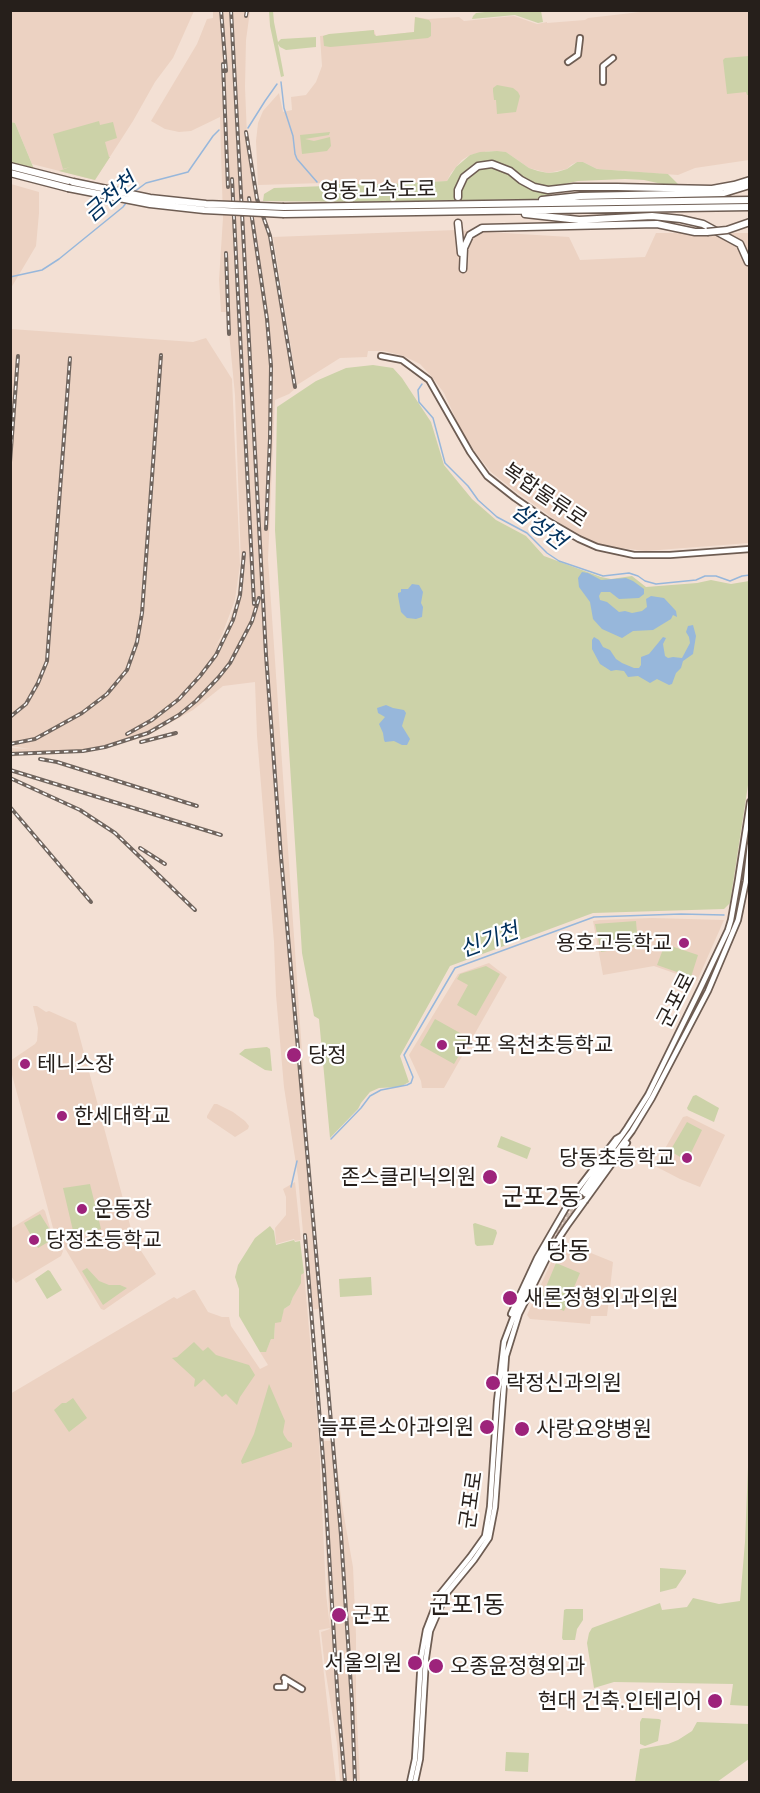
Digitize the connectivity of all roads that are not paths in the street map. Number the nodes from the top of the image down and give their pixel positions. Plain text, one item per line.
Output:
1 (580, 38) dead end
2 (613, 58) dead end
3 (568, 62) dead end
4 (603, 82) dead end
5 (10, 166) edge
6 (18, 172) junction
7 (10, 173) edge
8 (47, 179) junction
9 (750, 180) edge
10 (750, 185) edge
11 (704, 191) junction
12 (458, 197) dead end
13 (750, 200) edge
14 (750, 207) edge
15 (500, 208) junction
16 (284, 211) junction
17 (458, 222) dead end
18 (750, 222) edge
19 (748, 262) dead end
20 (381, 356) dead end
21 (750, 549) edge
22 (750, 802) edge
23 (750, 845) edge
24 (750, 871) edge
25 (746, 881) junction
26 (632, 1131) junction
27 (623, 1135) junction
28 (574, 1194) junction
29 (585, 1201) junction
30 (548, 1250) junction
31 (511, 1329) junction
32 (277, 1687) dead end
33 (302, 1689) dead end
34 (412, 1782) edge

1 - 3 main road
2 - 4 main road
5 - 6 highway, 영동고속도로
6 - 7 highway, 영동고속도로
6 - 8 highway, 영동고속도로
8 - 16 highway, 영동고속도로, bridge
8 - 16 highway, 영동고속도로, bridge
9 - 11 highway
10 - 11 highway
11 - 12 highway
11 - 15 highway
13 - 15 highway, 영동고속도로
14 - 15 highway, 영동고속도로
15 - 16 highway, 영동고속도로
15 - 19 highway
17 - 18 highway, bridge
20 - 21 main road, 복합물류로
22 - 27 main road, 군포로
23 - 25 main road, 군포로
24 - 25 main road
25 - 26 main road, 군포로
26 - 27 main road, 군포로
26 - 29 main road
27 - 28 main road
28 - 29 main road
28 - 30 main road
29 - 30 main road
30 - 31 main road
30 - 31 main road
31 - 34 main road, 군포로
32 - 33 main road

